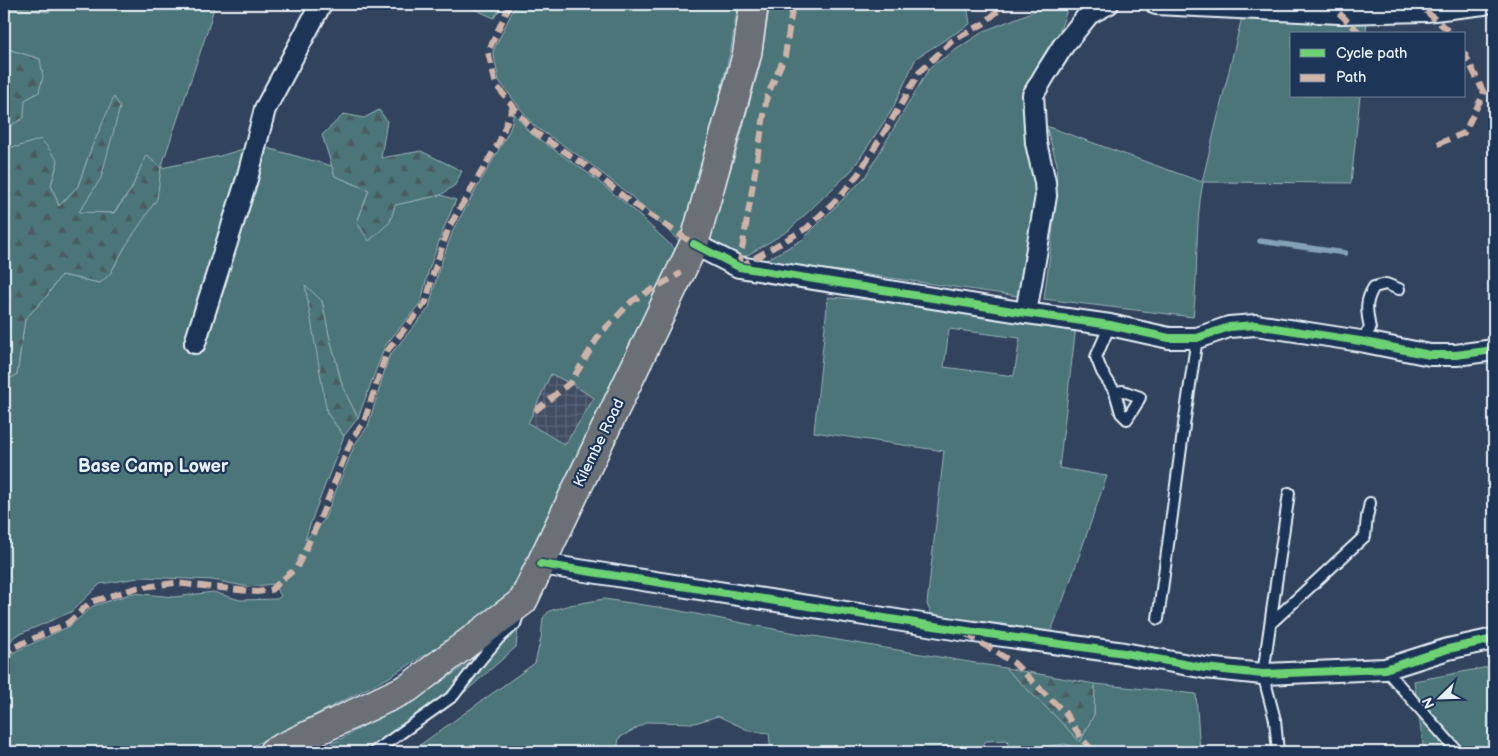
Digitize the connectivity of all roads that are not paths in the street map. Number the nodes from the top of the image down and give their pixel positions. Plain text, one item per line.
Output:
1 (321, 4) edge
2 (754, 4) edge
3 (1108, 4) edge
4 (1156, 4) edge
5 (1484, 4) edge
6 (694, 244) junction
7 (1398, 289) dead end
8 (1026, 313) junction
9 (1110, 325) junction
10 (1197, 338) junction
11 (1360, 341) junction
12 (195, 343) dead end
13 (1494, 350) edge
14 (1115, 392) dead end
15 (1289, 493) dead end
16 (1370, 503) dead end
17 (541, 564) junction
18 (523, 601) junction
19 (1158, 620) dead end
20 (1271, 623) junction
21 (1494, 639) edge
22 (1385, 669) junction
23 (1263, 674) junction
24 (273, 752) edge
25 (374, 752) edge
26 (1278, 752) edge
27 (1458, 752) edge

1 - 12 street
2 - 6 main road, Kilembe Road
3 - 8 street
4 - 5 street
6 - 8 street
6 - 17 main road, Kilembe Road
7 - 11 lane
8 - 9 street
9 - 10 street
9 - 14 lane
10 - 11 street
10 - 19 lane
11 - 13 street
15 - 20 lane
16 - 20 lane
17 - 18 main road, Kilembe Road
17 - 23 street
18 - 24 main road, Kilembe Road
18 - 25 lane
20 - 23 lane
21 - 22 street
22 - 23 street
22 - 27 lane
23 - 26 lane

